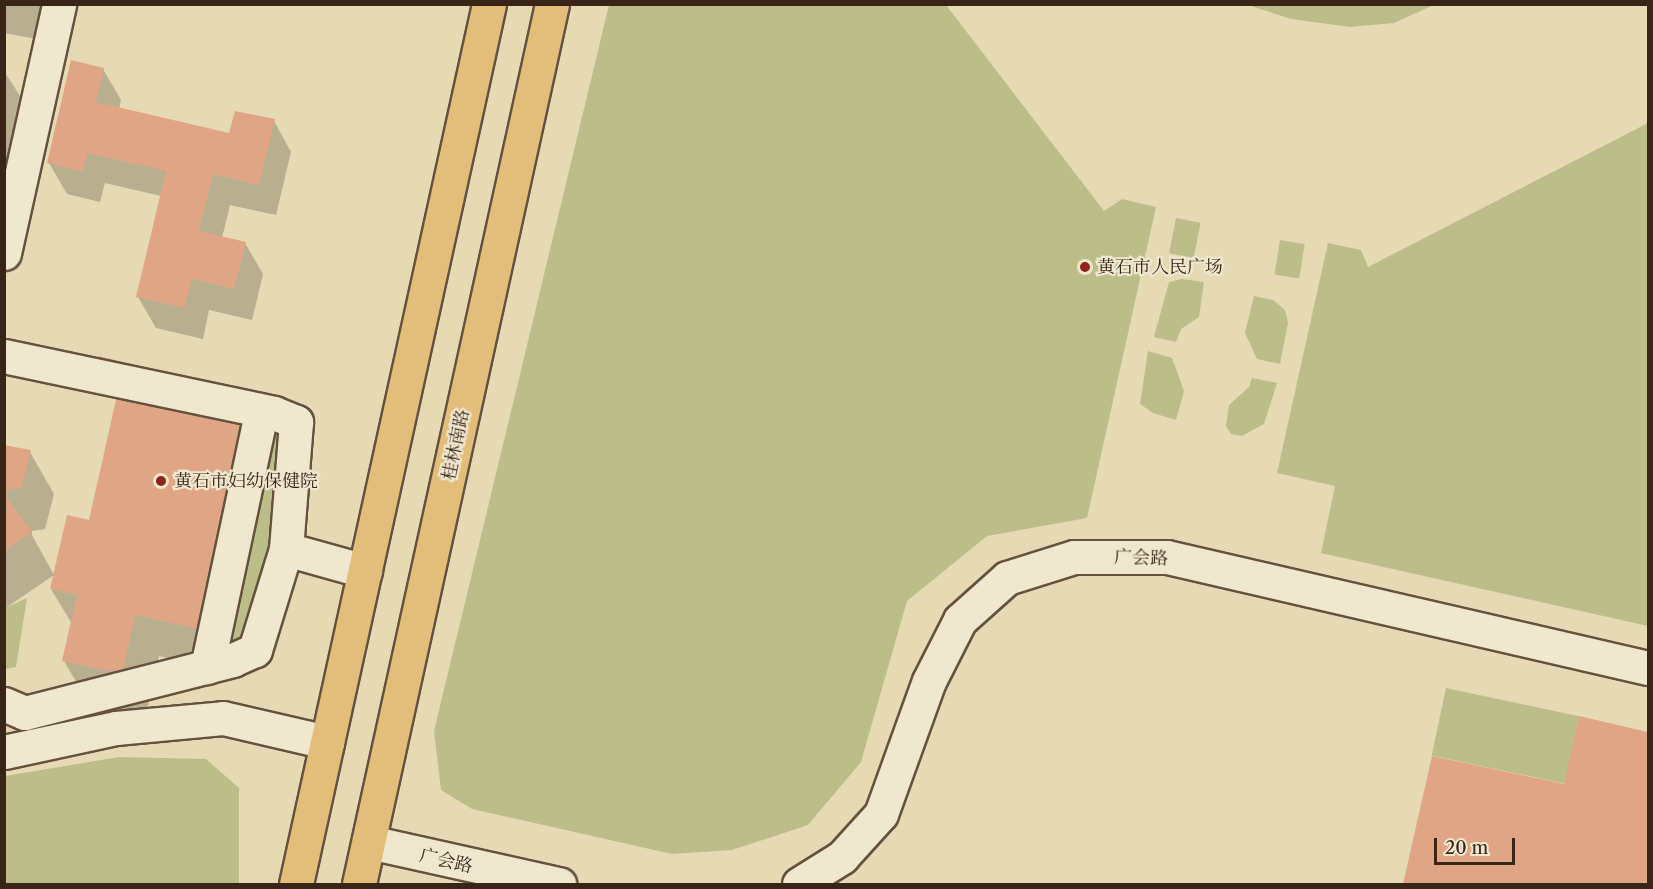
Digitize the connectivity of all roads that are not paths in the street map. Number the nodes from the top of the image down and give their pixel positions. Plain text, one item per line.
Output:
1 (59, 4) edge
2 (489, 4) edge
3 (552, 4) edge
4 (4, 253) edge
5 (4, 356) edge
6 (261, 412) junction
7 (285, 549) junction
8 (365, 571) junction
9 (207, 667) junction
10 (1648, 668) edge
11 (4, 704) edge
12 (327, 742) junction
13 (4, 752) edge
14 (369, 842) junction
15 (437, 872) edge
16 (296, 885) edge
17 (359, 885) edge
18 (559, 885) edge
19 (799, 885) edge

1 - 4 street
2 - 8 main road
3 - 14 main road, 桂林南路
5 - 6 street
6 - 7 street
6 - 9 street
7 - 8 street
7 - 9 street
8 - 12 main road
9 - 11 street
10 - 19 street, 广会路
12 - 13 street
12 - 16 main road
14 - 15 street, 广会路
14 - 17 main road, 桂林南路
15 - 18 street, 广会路

